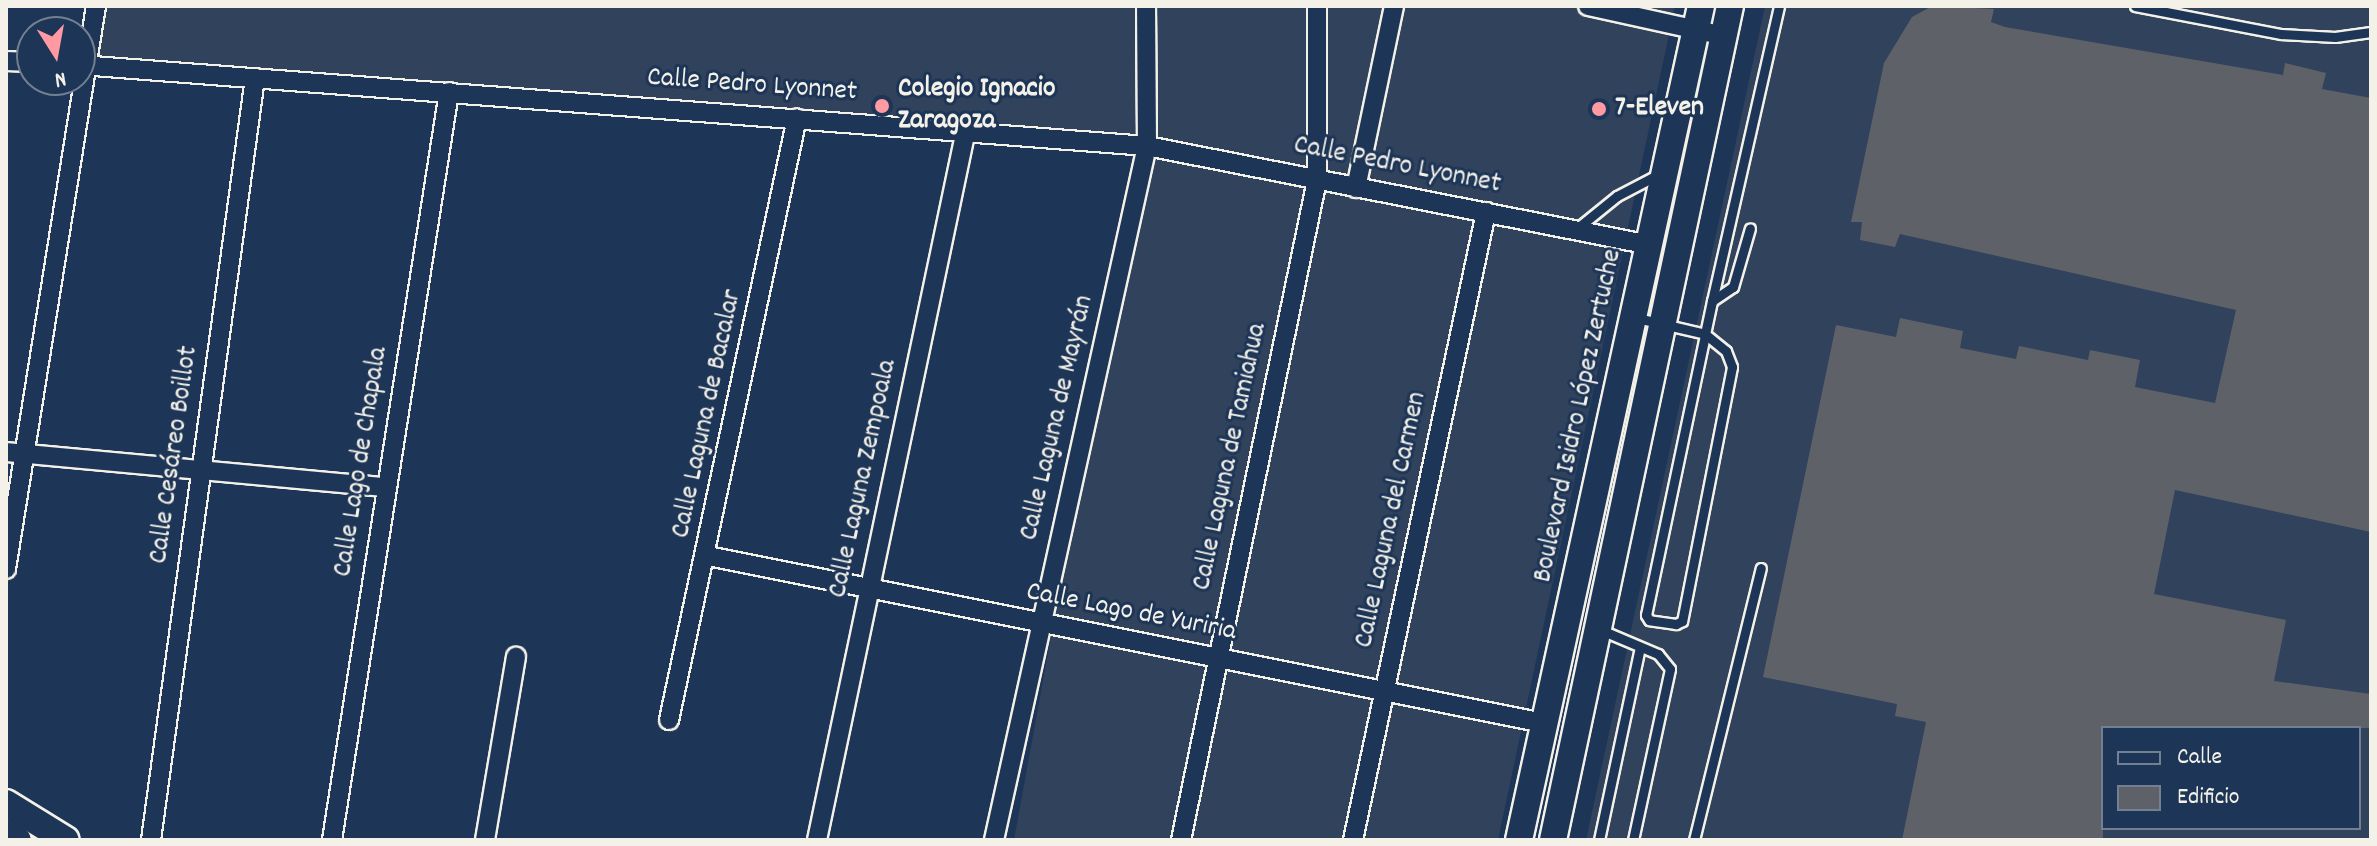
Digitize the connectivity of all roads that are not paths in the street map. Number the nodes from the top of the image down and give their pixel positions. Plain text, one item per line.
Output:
1 (1146, 6) edge
2 (1317, 6) edge
3 (1394, 6) edge
4 (1588, 6) edge
5 (1730, 6) edge
6 (1779, 6) edge
7 (2135, 6) edge
8 (1698, 18) edge
9 (2371, 32) edge
10 (1724, 36) junction
11 (96, 66) edge
12 (255, 78) junction
13 (449, 92) junction
14 (78, 96) edge
15 (797, 118) junction
16 (966, 130) junction
17 (1147, 146) junction
18 (1665, 171) junction
19 (1317, 180) junction
20 (1356, 188) junction
21 (1486, 212) junction
22 (1750, 228) dead end
23 (1575, 230) junction
24 (1650, 245) junction
25 (1712, 301) junction
26 (1634, 317) junction
27 (1662, 323) junction
28 (1705, 334) junction
29 (1620, 382) junction
30 (1648, 387) junction
31 (15, 453) edge
32 (202, 468) junction
33 (386, 487) junction
34 (708, 556) junction
35 (1761, 568) dead end
36 (6, 569) edge
37 (870, 587) junction
38 (1041, 624) junction
39 (1597, 629) junction
40 (1640, 647) junction
41 (516, 657) dead end
42 (1218, 658) junction
43 (1384, 692) junction
44 (669, 720) dead end
45 (1544, 723) junction
46 (6, 803) edge
47 (6, 832) edge
48 (18, 840) edge
49 (66, 840) edge
50 (151, 840) edge
51 (332, 840) edge
52 (485, 840) edge
53 (817, 840) edge
54 (994, 840) edge
55 (1181, 840) edge
56 (1353, 840) edge
57 (1519, 840) edge
58 (1553, 840) edge
59 (1599, 840) edge
60 (1633, 840) edge
61 (1694, 840) edge

1 - 17 street, Calle Laguna de Mayrán
2 - 19 street, Calle Laguna de Tamiahua
3 - 20 street
4 - 8 street
5 - 10 main road
6 - 25 lane
7 - 9 lane
8 - 10 street
8 - 18 main road, Boulevard Isidro López Zertuche
10 - 27 main road
11 - 12 street, Calle Pedro Lyonnet
12 - 13 street, Calle Pedro Lyonnet
12 - 32 street, Calle Cesáreo Boillot
13 - 15 street, Calle Pedro Lyonnet
13 - 33 street, Calle Lago de Chapala
14 - 31 street
15 - 16 street, Calle Pedro Lyonnet
15 - 34 street, Calle Laguna de Bacalar
16 - 17 street, Calle Pedro Lyonnet
16 - 37 street, Calle Laguna Zempoala
17 - 19 street, Calle Pedro Lyonnet
17 - 38 street, Calle Laguna de Mayrán
18 - 23 lane
18 - 24 main road, Boulevard Isidro López Zertuche
19 - 20 street, Calle Pedro Lyonnet
19 - 42 street, Calle Laguna de Tamiahua
20 - 21 street, Calle Pedro Lyonnet
21 - 23 street, Calle Pedro Lyonnet
21 - 43 street, Calle Laguna del Carmen
22 - 25 lane
23 - 24 street, Calle Pedro Lyonnet
24 - 26 main road, Boulevard Isidro López Zertuche
25 - 28 lane
26 - 27 lane
26 - 29 main road, Boulevard Isidro López Zertuche
27 - 28 lane
27 - 30 main road
28 - 28 lane
29 - 30 main road
29 - 45 main road, Boulevard Isidro López Zertuche
30 - 39 main road
31 - 32 street
31 - 36 street
32 - 33 street
32 - 50 street, Calle Cesáreo Boillot
33 - 51 street, Calle Lago de Chapala
34 - 37 street, Calle Lago de Yuriria
34 - 44 street, Calle Laguna de Bacalar
35 - 61 lane
37 - 38 street, Calle Lago de Yuriria
37 - 53 street, Calle Laguna Zempoala
38 - 42 street, Calle Lago de Yuriria
38 - 54 street, Calle Laguna de Mayrán
39 - 40 lane
39 - 58 main road
40 - 59 lane
40 - 60 lane
41 - 52 street
42 - 43 street, Calle Lago de Yuriria
42 - 55 street, Calle Laguna de Tamiahua
43 - 45 street, Calle Lago de Yuriria
43 - 56 street, Calle Laguna del Carmen
45 - 57 main road, Boulevard Isidro López Zertuche
46 - 49 main road
47 - 48 main road

